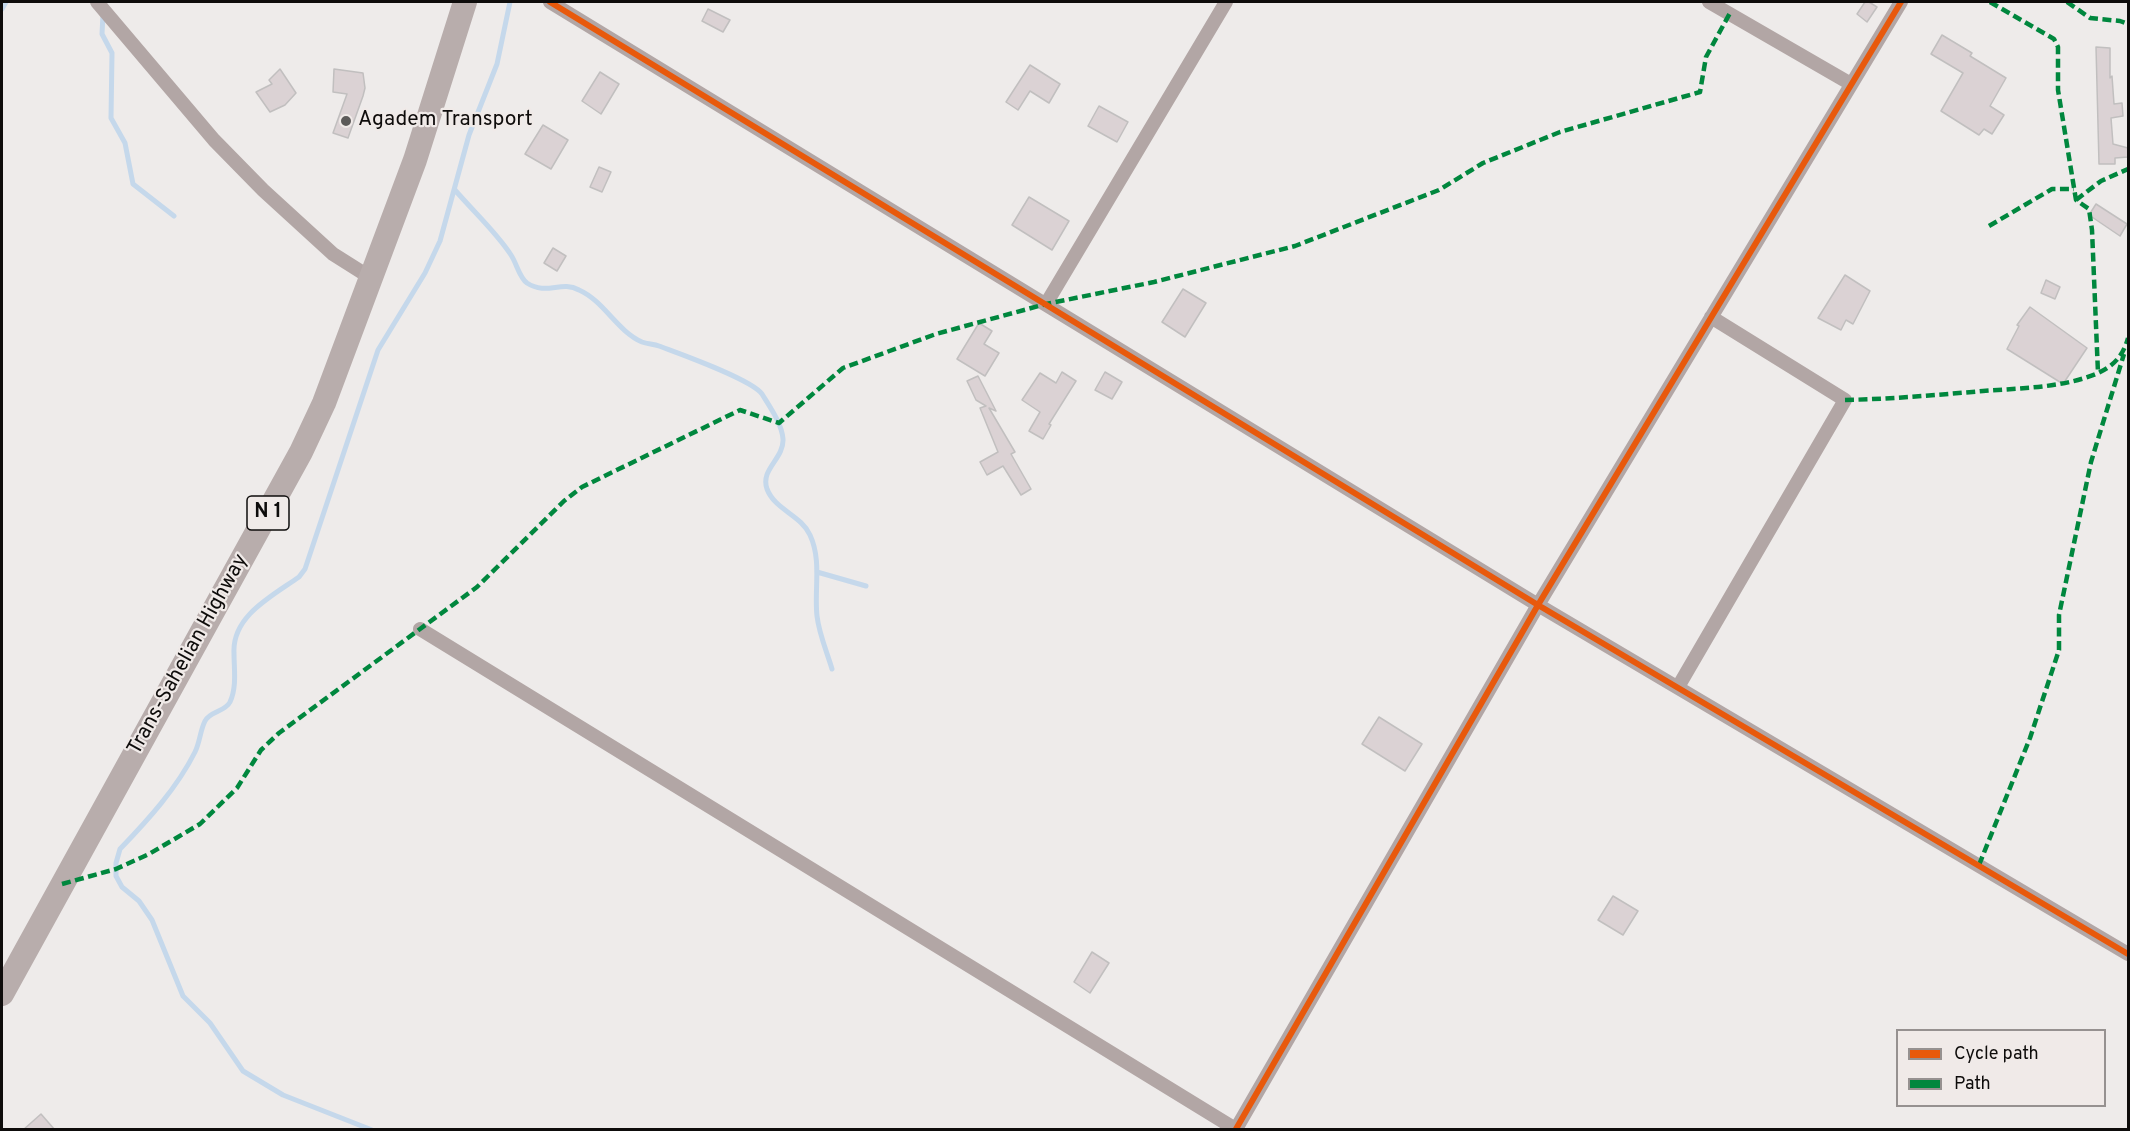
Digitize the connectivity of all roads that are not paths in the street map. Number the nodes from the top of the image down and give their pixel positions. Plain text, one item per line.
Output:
1 (97, 2) edge
2 (465, 2) edge
3 (550, 2) edge
4 (1226, 2) edge
5 (1709, 2) edge
6 (1901, 2) edge
7 (1851, 84) junction
8 (371, 278) junction
9 (1046, 304) junction
10 (1711, 317) junction
11 (1538, 604) junction
12 (420, 629) dead end
13 (1678, 687) junction
14 (2128, 954) edge
15 (2, 994) edge
16 (1237, 1129) edge

1 - 8 street
2 - 8 highway, Trans-Sahelian Highway / N 1
3 - 9 street
4 - 9 street
5 - 7 street
6 - 7 street
7 - 10 street
8 - 15 highway, Trans-Sahelian Highway / N 1
9 - 11 street
10 - 11 street
10 - 13 street
11 - 13 street
11 - 16 street
12 - 16 street
13 - 14 street

